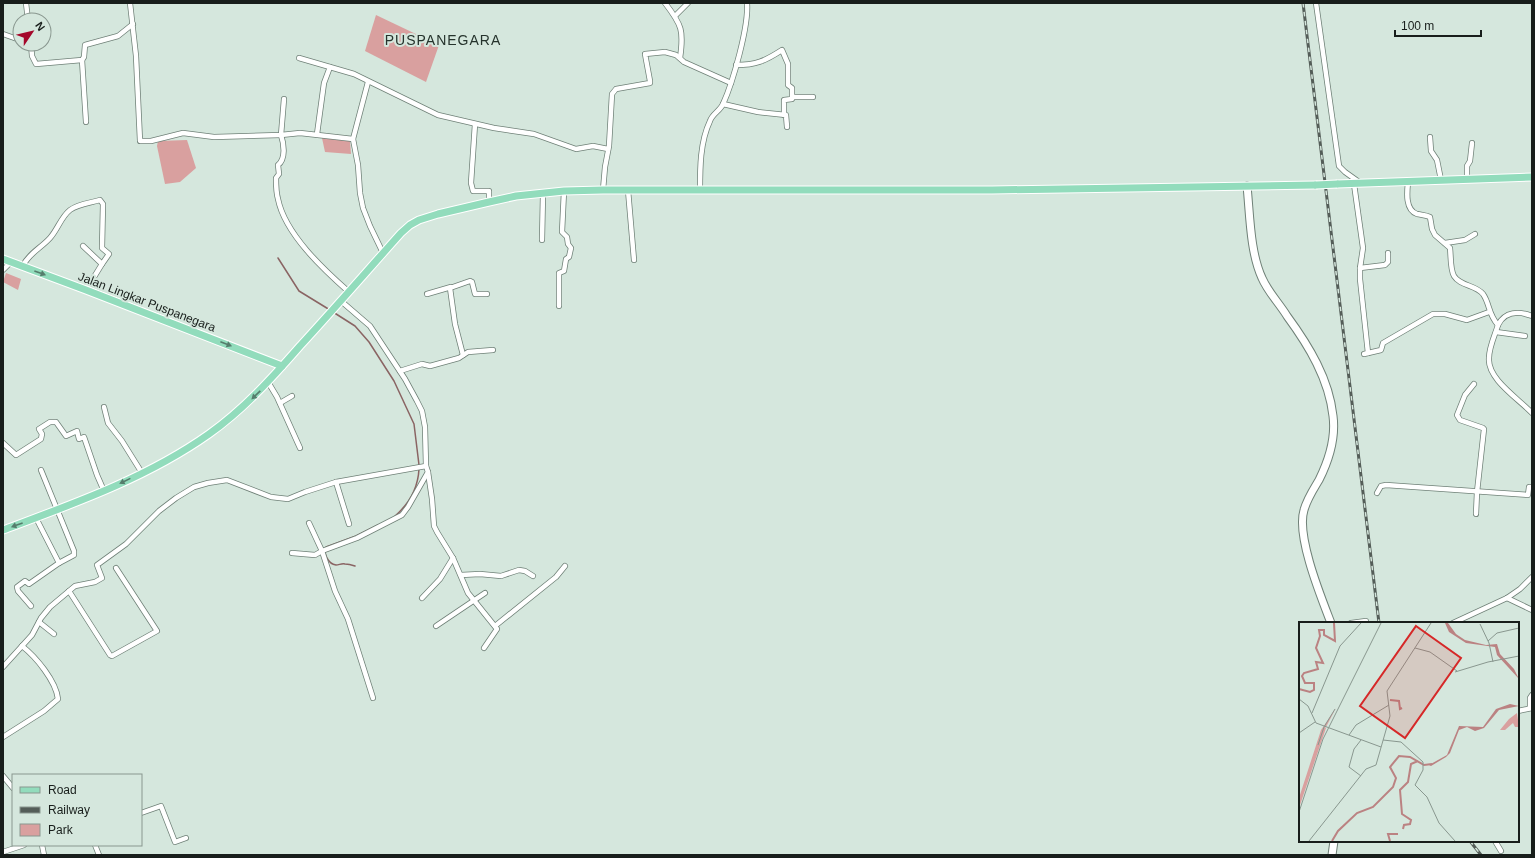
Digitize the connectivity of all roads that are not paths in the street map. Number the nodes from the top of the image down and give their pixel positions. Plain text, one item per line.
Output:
1 (130, 3) edge
2 (665, 3) edge
3 (688, 3) edge
4 (746, 3) edge
5 (1316, 3) edge
6 (675, 16) junction
7 (133, 24) junction
8 (32, 52) edge
9 (299, 58) dead end
10 (680, 58) junction
11 (82, 60) junction
12 (736, 65) junction
13 (330, 67) junction
14 (368, 82) junction
15 (731, 83) junction
16 (813, 97) dead end
17 (792, 98) junction
18 (284, 99) dead end
19 (723, 104) junction
20 (784, 115) junction
21 (86, 122) dead end
22 (474, 124) junction
23 (787, 127) dead end
24 (317, 134) junction
25 (281, 135) junction
26 (1430, 137) dead end
27 (353, 139) junction
28 (1472, 143) dead end
29 (608, 149) junction
30 (1532, 177) edge
31 (1467, 179) junction
32 (1441, 180) junction
33 (1408, 182) junction
34 (1357, 184) junction
35 (1247, 186) junction
36 (603, 190) junction
37 (628, 190) junction
38 (564, 191) junction
39 (700, 191) junction
40 (543, 194) junction
41 (489, 202) junction
42 (1475, 234) dead end
43 (542, 240) dead end
44 (1446, 244) junction
45 (83, 246) dead end
46 (1388, 253) dead end
47 (383, 254) junction
48 (3, 260) edge
49 (634, 260) dead end
50 (10, 263) junction
51 (102, 264) junction
52 (22, 267) junction
53 (1360, 268) junction
54 (3, 270) edge
55 (451, 287) junction
56 (86, 290) junction
57 (349, 292) junction
58 (427, 294) dead end
59 (487, 294) dead end
60 (340, 302) junction
61 (559, 306) dead end
62 (1489, 312) junction
63 (1532, 316) edge
64 (1498, 325) junction
65 (1496, 332) junction
66 (1525, 336) dead end
67 (493, 350) dead end
68 (463, 355) junction
69 (282, 366) junction
70 (400, 371) junction
71 (268, 382) junction
72 (1474, 384) dead end
73 (292, 396) dead end
74 (280, 403) junction
75 (1532, 405) edge
76 (104, 407) dead end
77 (1530, 411) edge
78 (3, 443) edge
79 (300, 448) dead end
80 (422, 466) junction
81 (42, 470) dead end
82 (428, 472) junction
83 (142, 473) junction
84 (336, 482) junction
85 (1532, 487) edge
86 (104, 491) junction
87 (1477, 492) junction
88 (1378, 493) dead end
89 (58, 510) junction
90 (1476, 514) dead end
91 (36, 518) junction
92 (309, 523) dead end
93 (349, 524) dead end
94 (3, 530) edge
95 (322, 551) junction
96 (292, 553) dead end
97 (453, 558) junction
98 (59, 563) junction
99 (564, 566) dead end
100 (116, 568) dead end
101 (461, 575) junction
102 (533, 576) dead end
103 (1532, 577) edge
104 (69, 591) junction
105 (485, 593) dead end
106 (422, 598) dead end
107 (1507, 598) junction
108 (474, 600) junction
109 (31, 606) dead end
110 (1532, 610) edge
111 (1366, 621) dead end
112 (39, 622) junction
113 (1331, 622) edge
114 (1358, 622) edge
115 (1455, 622) edge
116 (436, 626) dead end
117 (495, 626) junction
118 (54, 634) dead end
119 (22, 646) junction
120 (484, 648) dead end
121 (3, 667) edge
122 (1532, 695) edge
123 (373, 698) dead end
124 (1531, 708) edge
125 (1519, 711) edge
126 (3, 737) edge
127 (3, 776) edge
128 (12, 787) edge
129 (142, 813) edge
130 (186, 838) dead end
131 (1334, 842) edge
132 (1496, 842) edge
133 (21, 846) edge
134 (1501, 851) dead end
135 (3, 852) edge
136 (1332, 855) edge

1 - 7 street
2 - 6 street
3 - 6 street
4 - 12 street
5 - 34 street
6 - 10 street
7 - 11 street
7 - 25 street
8 - 11 street
9 - 13 street
10 - 15 street
10 - 29 street
11 - 21 street
12 - 15 street
12 - 17 street
13 - 14 street
13 - 24 street
14 - 22 street
14 - 27 street
15 - 19 street
16 - 17 street
17 - 20 street
18 - 25 street
19 - 20 street
19 - 39 street
20 - 23 street
22 - 29 street
22 - 41 street
24 - 25 street
24 - 27 street
25 - 57 street
26 - 32 street
27 - 47 street
28 - 31 street
29 - 36 street
30 - 31 main road
31 - 32 main road
32 - 33 main road
33 - 34 main road
33 - 44 street
34 - 35 main road, bridge
34 - 53 street
35 - 39 main road
35 - 113 street
36 - 37 main road
36 - 38 main road
37 - 39 main road
37 - 49 street
38 - 40 main road
38 - 61 street
40 - 41 main road
40 - 43 street
41 - 47 main road
42 - 44 street
44 - 62 street
45 - 51 street
46 - 53 street
47 - 57 main road
48 - 50 main road, Jalan Lingkar Puspanegara
50 - 52 main road, Jalan Lingkar Puspanegara
50 - 54 street
51 - 52 street
51 - 56 street
52 -> 56 main road, Jalan Lingkar Puspanegara
53 - 62 street
55 - 58 street
55 - 59 street
55 - 68 street
56 -> 69 main road, Jalan Lingkar Puspanegara
57 - 60 main road
60 - 69 main road
60 - 70 street
62 - 64 street
63 - 64 street
64 - 65 street
65 - 66 street
65 - 77 street
67 - 68 street
68 - 70 street
69 - 71 main road
70 - 80 street
71 - 74 street
71 -> 83 main road
72 - 87 street
73 - 74 street
74 - 79 street
75 - 77 street
76 - 83 street
78 - 86 street
80 - 82 street
80 - 84 street
81 - 89 street
82 - 95 street
82 - 97 street
83 -> 86 main road
84 - 93 street
84 - 104 street
85 - 87 street
86 - 89 main road
87 - 88 street
87 - 90 street
89 - 91 main road
89 - 98 street
91 -> 94 main road
91 - 98 street
92 - 95 street
95 - 96 street
95 - 123 street
97 - 101 street
97 - 106 street
98 - 109 street
99 - 117 street
100 - 104 street
101 - 102 street
101 - 108 street
103 - 107 street
104 - 112 street
105 - 108 street
107 - 110 street
107 - 115 street
108 - 116 street
108 - 117 street
111 - 114 street
112 - 118 street
112 - 119 street
117 - 120 street
119 - 121 street
119 - 126 street
122 - 124 street
124 - 125 street
127 - 128 street
129 - 130 street
131 - 136 street
132 - 134 street
133 - 135 street

